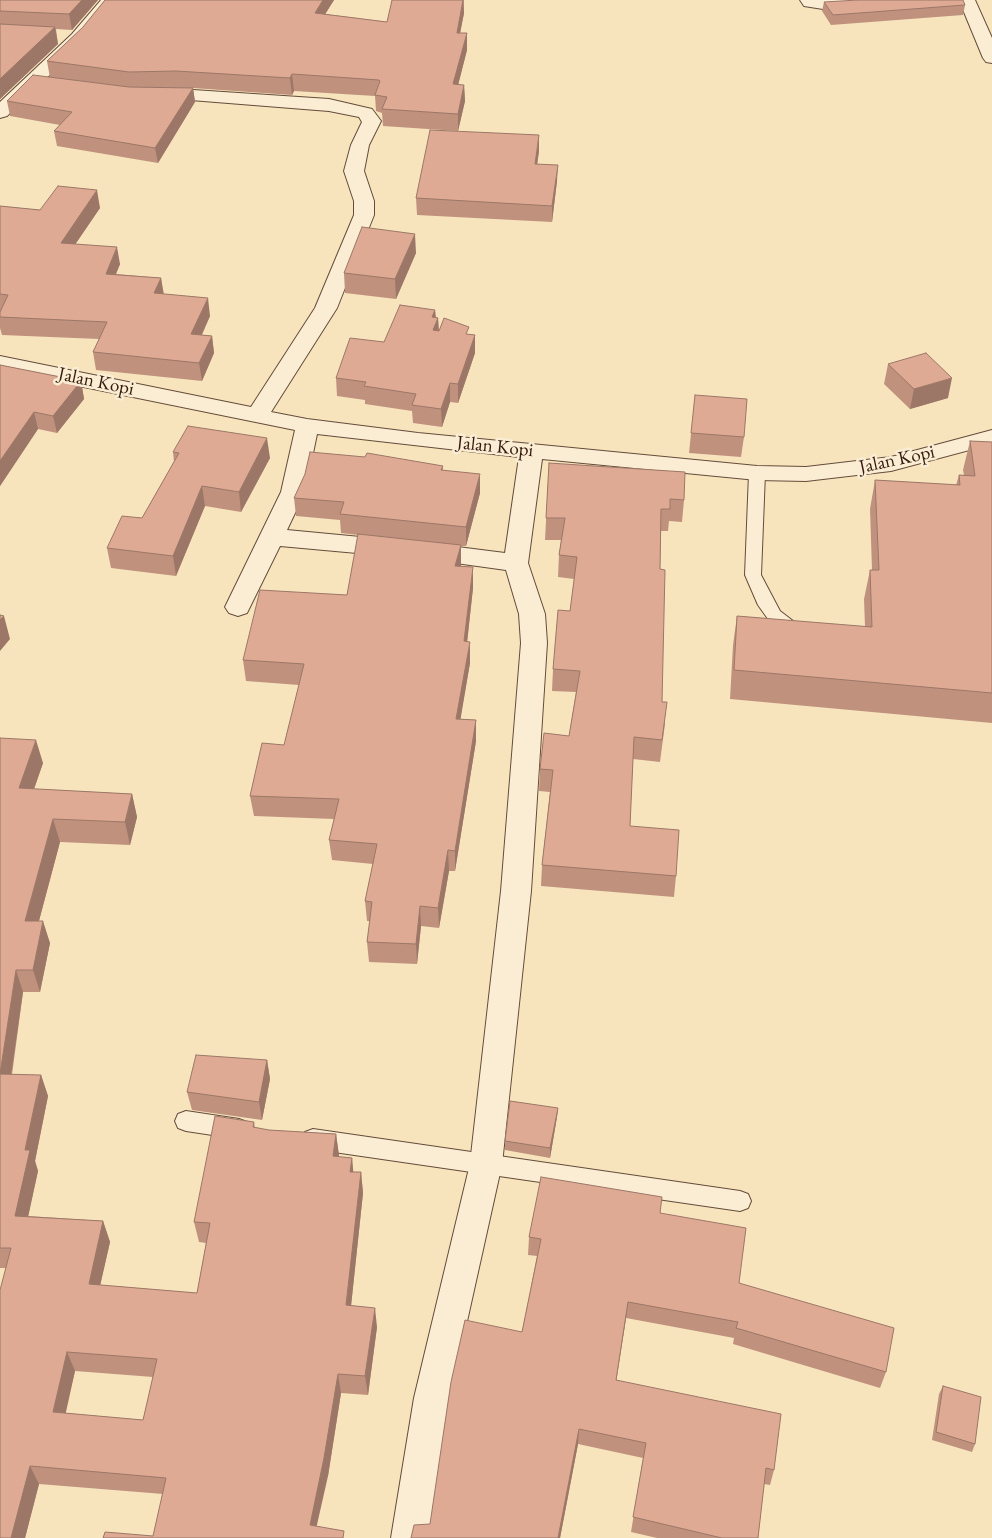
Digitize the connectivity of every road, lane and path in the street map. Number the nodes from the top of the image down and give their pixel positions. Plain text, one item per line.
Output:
1 (110, 0) edge
2 (808, 0) edge
3 (906, 0) edge
4 (967, 0) edge
5 (51, 36) edge
6 (78, 38) junction
7 (988, 38) edge
8 (992, 58) edge
9 (29, 82) junction
10 (57, 86) edge
11 (141, 95) edge
12 (0, 112) edge
13 (0, 363) edge
14 (257, 415) junction
15 (307, 426) junction
16 (992, 438) edge
17 (531, 451) junction
18 (757, 473) junction
19 (272, 538) junction
20 (516, 563) junction
21 (238, 607) dead end
22 (816, 639) edge
23 (186, 1122) dead end
24 (263, 1132) edge
25 (292, 1136) edge
26 (486, 1164) junction
27 (740, 1201) dead end
28 (410, 1538) edge

1 - 6 street
2 - 3 street
4 - 7 street
5 - 6 street
6 - 9 street
7 - 8 street
9 - 10 street
9 - 12 street
11 - 14 street
13 - 14 street, Jalan Kopi
14 - 15 street, Jalan Kopi
15 - 17 street, Jalan Kopi
15 - 19 street
16 - 18 street, Jalan Kopi
17 - 18 street, Jalan Kopi
17 - 20 street
18 - 22 lane
19 - 20 street
19 - 21 street
20 - 26 street
23 - 24 lane
25 - 26 lane
26 - 27 lane
26 - 28 street

